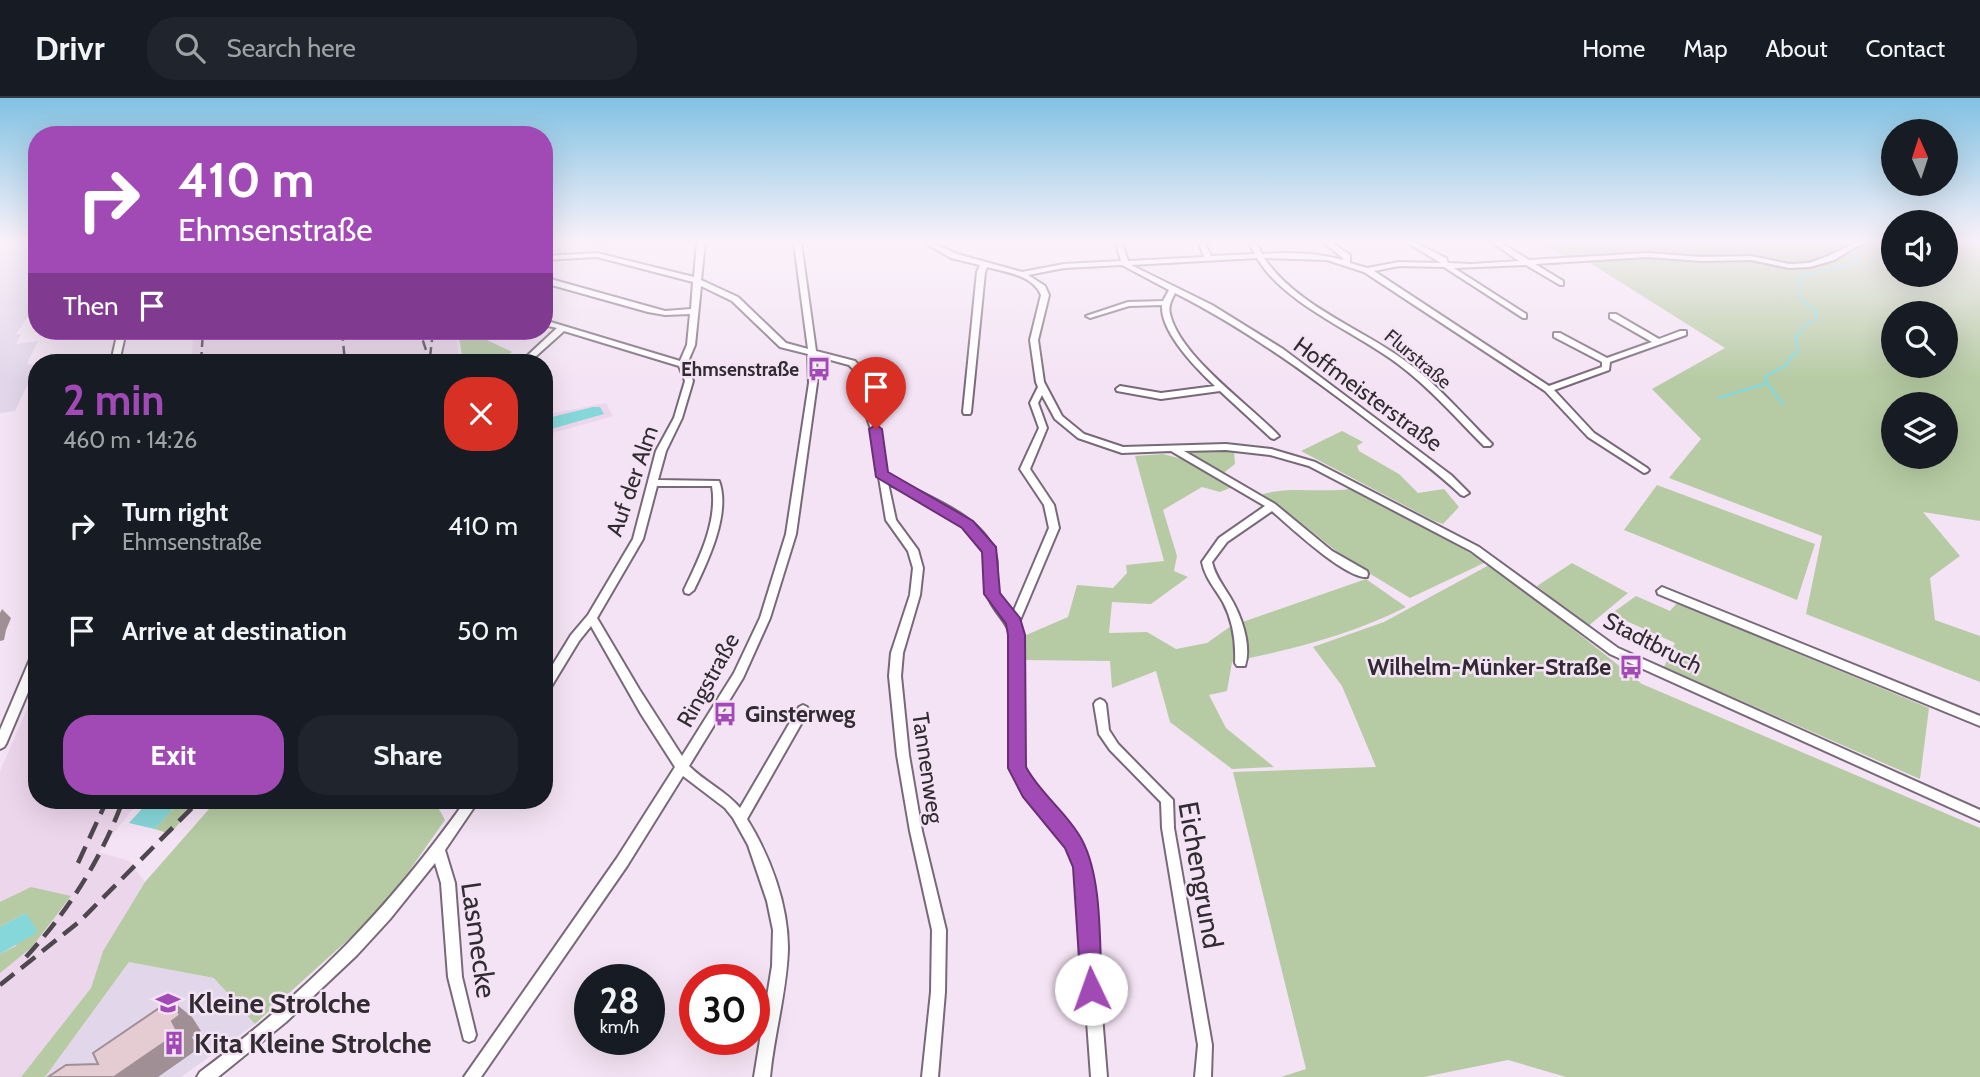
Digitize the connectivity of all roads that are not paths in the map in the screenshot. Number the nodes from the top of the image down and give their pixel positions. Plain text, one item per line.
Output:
1 (575, 289) edge
2 (695, 289) edge
3 (713, 289) edge
4 (804, 289) edge
5 (979, 289) edge
6 (1039, 289) edge
7 (1173, 289) joint
8 (1291, 289) edge
9 (1395, 289) edge
10 (1481, 289) edge
11 (1166, 303) junction
12 (695, 311) junction
13 (1090, 316) dead end
14 (1523, 316) dead end
15 (1613, 316) dead end
16 (553, 325) edge
17 (562, 328) junction
18 (1683, 333) dead end
19 (1557, 334) dead end
20 (553, 336) edge
21 (549, 340) edge
22 (1658, 342) junction
23 (812, 352) junction
24 (533, 354) edge
25 (1606, 361) junction
26 (683, 364) junction
27 (1042, 388) junction
28 (1222, 388) junction
29 (1120, 389) dead end
30 (1548, 389) junction
31 (967, 412) dead end
32 (1274, 436) dead end
33 (1487, 443) dead end
34 (1174, 449) junction
35 (1644, 470) dead end
36 (881, 474) junction
37 (653, 483) junction
38 (1464, 493) dead end
39 (1272, 506) junction
40 (1363, 574) dead end
41 (689, 590) dead end
42 (1662, 591) dead end
43 (592, 618) junction
44 (1014, 622) junction
45 (1241, 663) dead end
46 (553, 674) edge
47 (28, 678) edge
48 (1100, 704) dead end
49 (803, 710) dead end
50 (1980, 721) edge
51 (0, 744) edge
52 (682, 767) junction
53 (468, 809) edge
54 (1980, 816) edge
55 (742, 817) junction
56 (439, 852) junction
57 (469, 1035) dead end
58 (205, 1077) edge
59 (472, 1077) edge
60 (762, 1077) edge
61 (930, 1077) edge
62 (1099, 1077) edge
63 (1203, 1077) edge

1 - 12 street
2 - 12 street, Auf der Alm
3 - 23 street
4 - 23 street, Ringstraße
5 - 31 street
6 - 27 street
7 - 11 street
7 - 38 street, Hoffmeisterstraße
8 - 33 street, Flurstraße
9 - 30 street
10 - 14 street
11 - 13 street
11 - 28 street
12 - 26 street, Auf der Alm
15 - 22 street
16 - 17 street
17 - 20 street
17 - 26 street
18 - 22 street
19 - 25 street
21 - 24 street
22 - 25 street
23 - 36 street
23 - 52 street, Ringstraße
25 - 30 street
26 - 37 street, Auf der Alm
27 - 34 street, Stadtbruch
27 - 44 street
28 - 29 street
28 - 32 street
30 - 35 street
34 - 39 street
34 - 54 street, Stadtbruch
36 - 44 street
36 - 61 street, Tannenweg
37 - 41 street
37 - 43 street, Auf der Alm
39 - 40 street
39 - 45 street
42 - 50 street
43 - 46 street, Auf der Alm
43 - 52 street
44 - 62 street
47 - 51 street
48 - 63 street, Eichengrund
49 - 55 street
52 - 55 street
52 - 59 street, Ringstraße
53 - 56 street
55 - 60 street
56 - 57 street, Lasmecke
56 - 58 street

